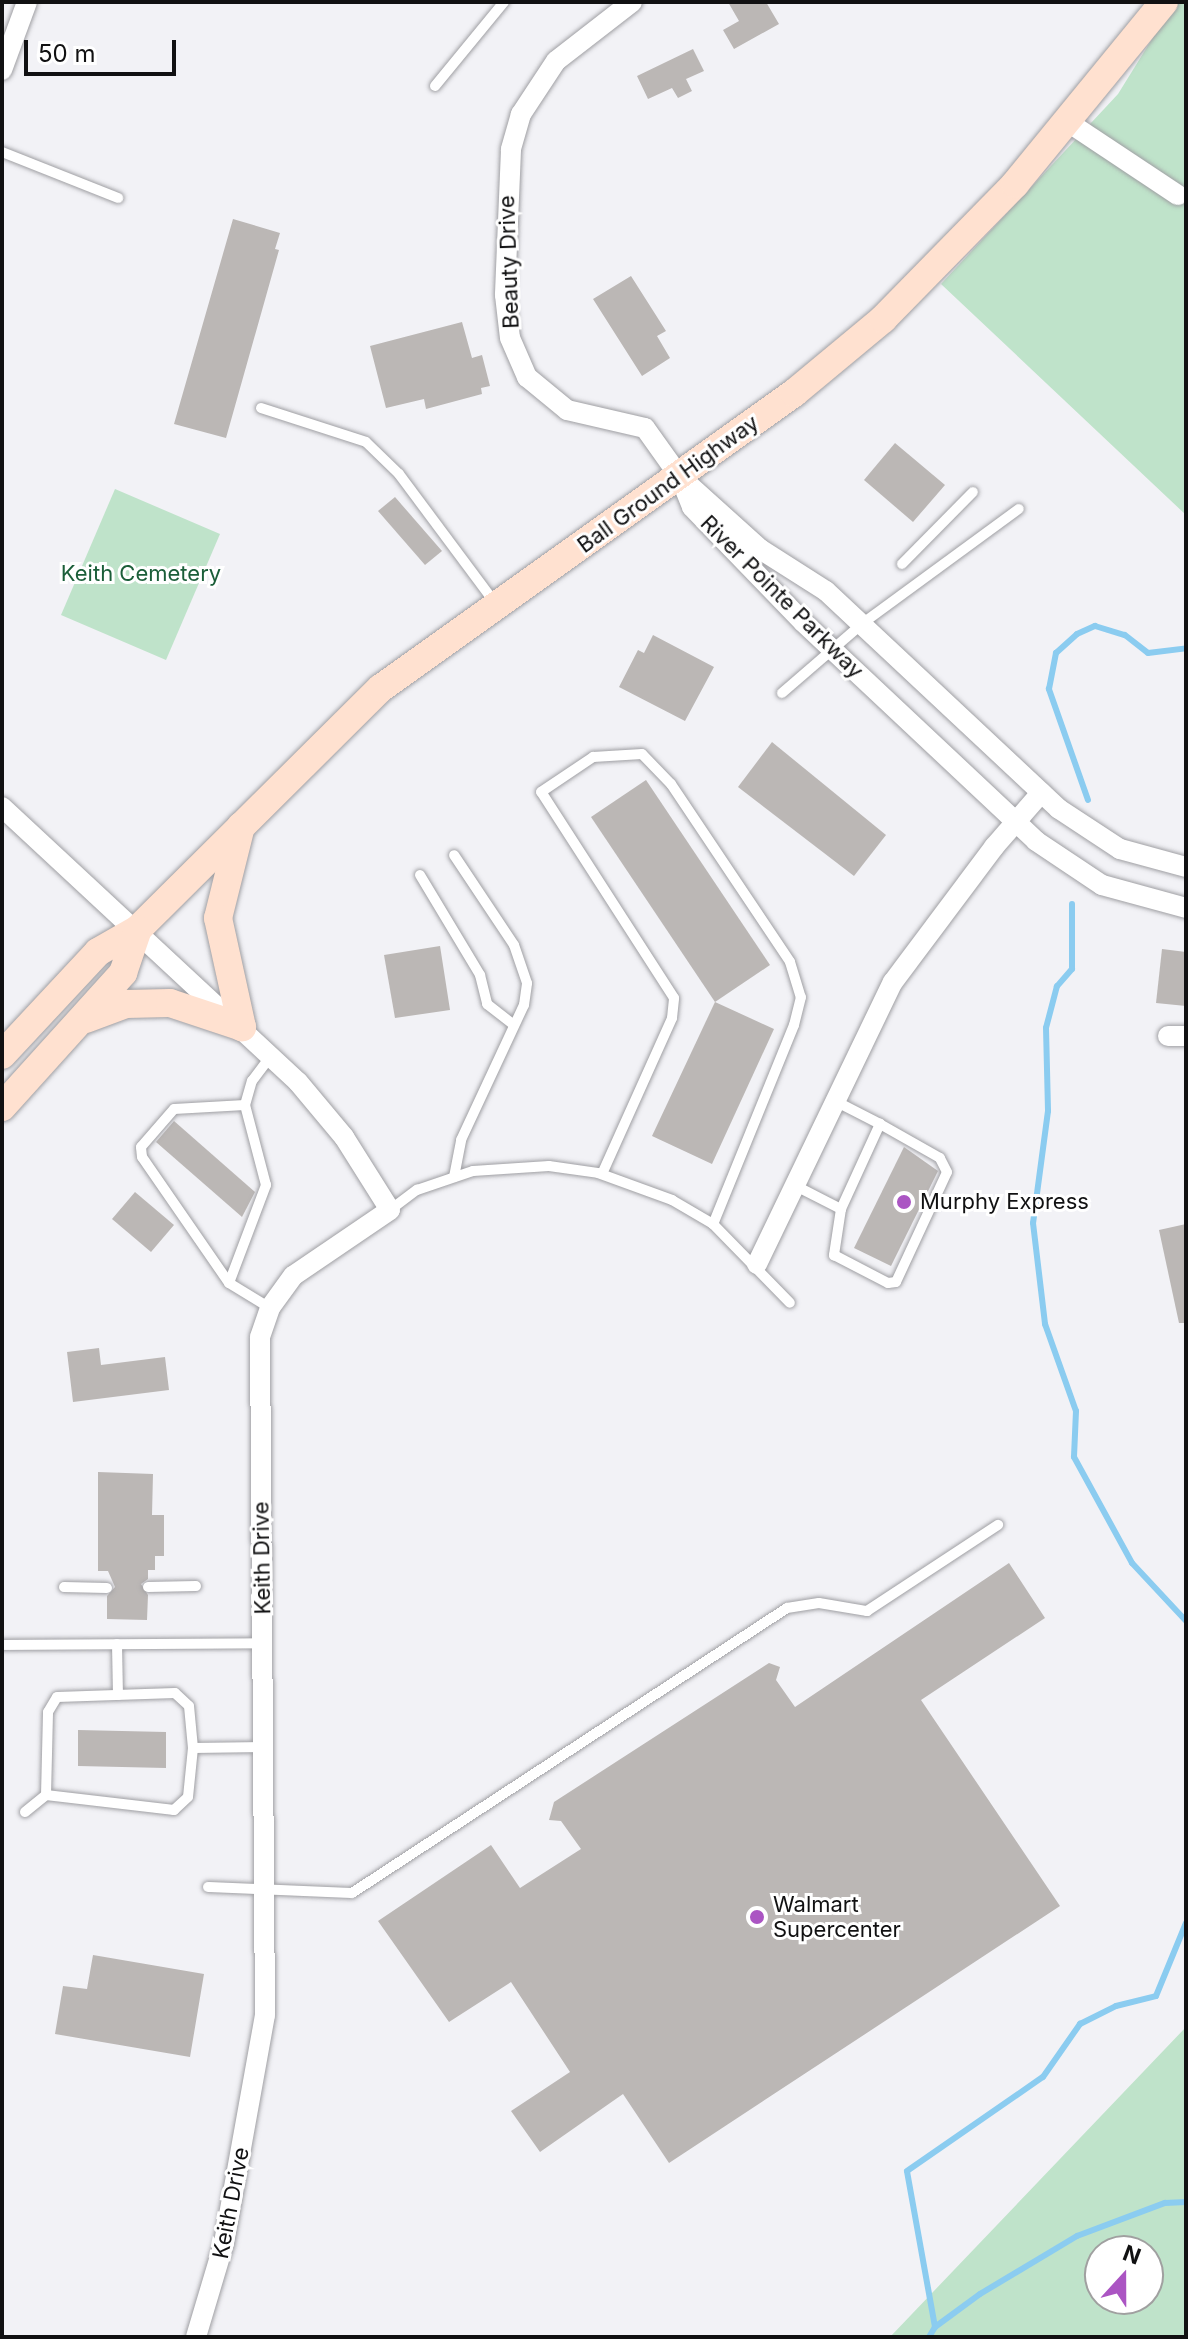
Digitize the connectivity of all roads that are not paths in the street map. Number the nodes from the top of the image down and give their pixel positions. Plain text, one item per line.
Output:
1 (27, 2) edge
2 (504, 2) edge
3 (632, 2) edge
4 (1164, 2) edge
5 (2, 70) edge
6 (435, 86) dead end
7 (1068, 122) junction
8 (2, 152) edge
9 (1178, 195) dead end
10 (118, 198) dead end
11 (261, 408) dead end
12 (680, 477) junction
13 (973, 492) dead end
14 (1019, 509) dead end
15 (902, 564) dead end
16 (497, 605) junction
17 (863, 623) junction
18 (832, 649) junction
19 (782, 693) dead end
20 (1041, 793) junction
21 (2, 807) edge
22 (241, 823) junction
23 (1015, 823) junction
24 (454, 855) dead end
25 (1186, 867) edge
26 (420, 875) dead end
27 (1186, 908) edge
28 (138, 929) junction
29 (78, 1023) junction
30 (514, 1025) junction
31 (242, 1027) junction
32 (2, 1055) edge
33 (271, 1056) junction
34 (833, 1100) junction
35 (245, 1105) junction
36 (2, 1107) edge
37 (880, 1124) junction
38 (602, 1174) junction
39 (454, 1177) junction
40 (793, 1184) junction
41 (841, 1209) junction
42 (390, 1210) junction
43 (713, 1224) junction
44 (757, 1264) junction
45 (229, 1283) junction
46 (790, 1303) dead end
47 (270, 1308) junction
48 (998, 1525) dead end
49 (196, 1586) dead end
50 (64, 1587) dead end
51 (148, 1587) dead end
52 (107, 1588) dead end
53 (264, 1643) junction
54 (117, 1644) junction
55 (2, 1645) edge
56 (118, 1695) junction
57 (264, 1747) junction
58 (193, 1748) junction
59 (46, 1795) junction
60 (25, 1812) dead end
61 (208, 1887) dead end
62 (265, 1890) junction
63 (196, 2337) edge

1 - 5 street
2 - 6 lane
3 - 12 street, Beauty Drive
4 - 7 main road, Ball Ground Highway
7 - 9 street
7 - 12 main road, Ball Ground Highway
8 - 10 lane
11 - 16 lane
12 - 16 main road, Ball Ground Highway
12 - 17 street, River Pointe Parkway
12 - 18 street, River Pointe Parkway
13 - 15 lane
14 - 17 lane
16 - 22 main road, Ball Ground Highway
17 - 18 lane
17 - 20 street, River Pointe Parkway
18 - 19 lane
18 - 23 street, River Pointe Parkway
20 - 23 street
20 - 25 street, River Pointe Parkway
21 - 28 street
22 - 28 main road, Ball Ground Highway
22 - 31 main road
23 - 27 street, River Pointe Parkway
23 - 34 street
24 - 30 lane
26 - 30 lane
28 - 29 main road, Ball Ground Highway
28 - 31 street
28 - 32 main road, Ball Ground Highway
29 - 31 main road
29 - 36 main road, Ball Ground Highway
30 - 39 lane
31 - 33 street
33 - 35 lane
33 - 42 street
34 - 37 lane
34 - 40 street
35 - 45 lane
35 - 45 lane
37 - 41 lane
37 - 41 lane
38 - 39 lane
38 - 43 lane
38 - 43 lane
39 - 42 lane
40 - 41 lane
40 - 44 street
42 - 47 street, Keith Drive
43 - 44 lane
44 - 46 lane
45 - 47 lane
47 - 53 street, Keith Drive
48 - 62 lane
49 - 51 lane
50 - 52 lane
53 - 54 lane
53 - 57 street, Keith Drive
54 - 55 lane
54 - 56 lane
56 - 58 lane
56 - 59 lane
57 - 58 lane
57 - 62 street, Keith Drive
58 - 59 lane
59 - 60 lane
61 - 62 lane
62 - 63 street, Keith Drive

